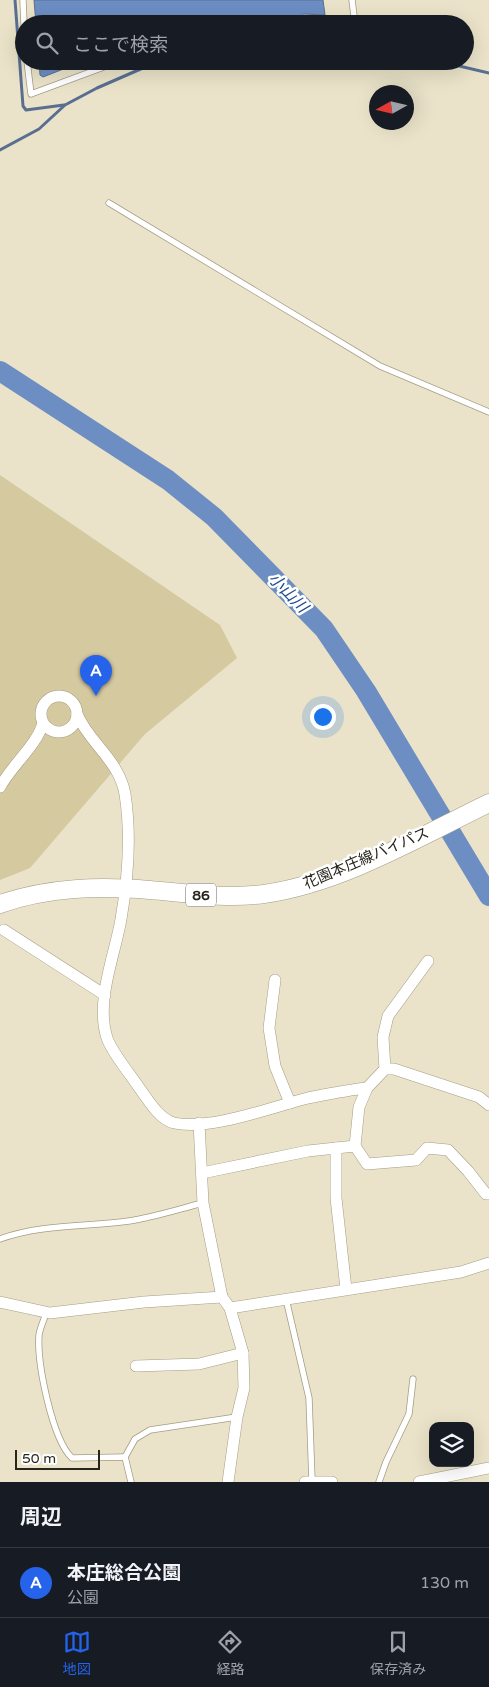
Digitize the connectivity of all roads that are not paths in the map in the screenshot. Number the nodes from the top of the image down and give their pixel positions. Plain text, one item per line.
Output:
1 (23, 0) edge
2 (352, 0) edge
3 (24, 15) edge
4 (354, 15) edge
5 (28, 70) edge
6 (96, 70) edge
7 (109, 203) dead end
8 (489, 412) edge
9 (77, 714) junction
10 (45, 729) junction
11 (69, 730) junction
12 (84, 730) junction
13 (0, 787) edge
14 (489, 803) edge
15 (124, 889) junction
16 (0, 904) edge
17 (4, 930) dead end
18 (428, 961) dead end
19 (275, 980) dead end
20 (105, 995) junction
21 (385, 1069) junction
22 (368, 1088) junction
23 (290, 1103) junction
24 (489, 1105) edge
25 (199, 1123) junction
26 (355, 1146) junction
27 (336, 1148) junction
28 (202, 1173) junction
29 (489, 1194) edge
30 (203, 1203) junction
31 (0, 1239) edge
32 (489, 1263) edge
33 (346, 1289) junction
34 (222, 1297) junction
35 (286, 1299) junction
36 (0, 1302) edge
37 (230, 1308) junction
38 (46, 1313) junction
39 (243, 1353) junction
40 (136, 1366) dead end
41 (413, 1379) dead end
42 (237, 1417) junction
43 (125, 1457) junction
44 (489, 1468) edge
45 (131, 1482) edge
46 (228, 1482) edge
47 (308, 1482) edge
48 (332, 1482) edge
49 (379, 1482) edge
50 (419, 1482) edge

1 - 3 lane
2 - 4 lane
5 - 6 lane
7 - 8 lane
9 - 10 street
9 - 11 street
9 - 12 street
10 - 11 street
10 - 13 street
11 - 12 street
12 - 15 street
14 - 15 main road, 花園本庄線バイパス / 86
15 - 16 main road, 花園本庄線バイパス / 86
15 - 20 street
17 - 20 street
18 - 21 street
19 - 23 street
20 - 25 street
21 - 22 street
21 - 24 street
22 - 23 street
22 - 26 street
23 - 25 street
25 - 28 street
26 - 27 street
26 - 29 street
27 - 28 street
27 - 33 street
28 - 30 street
30 - 31 lane
30 - 34 street
32 - 33 street
33 - 35 street
34 - 37 street
34 - 38 street
35 - 37 street
35 - 47 lane
36 - 38 street
37 - 39 street
38 - 43 lane
39 - 40 street
39 - 42 street
41 - 49 lane
42 - 43 lane
42 - 46 street
43 - 45 lane
44 - 50 street
47 - 48 street

